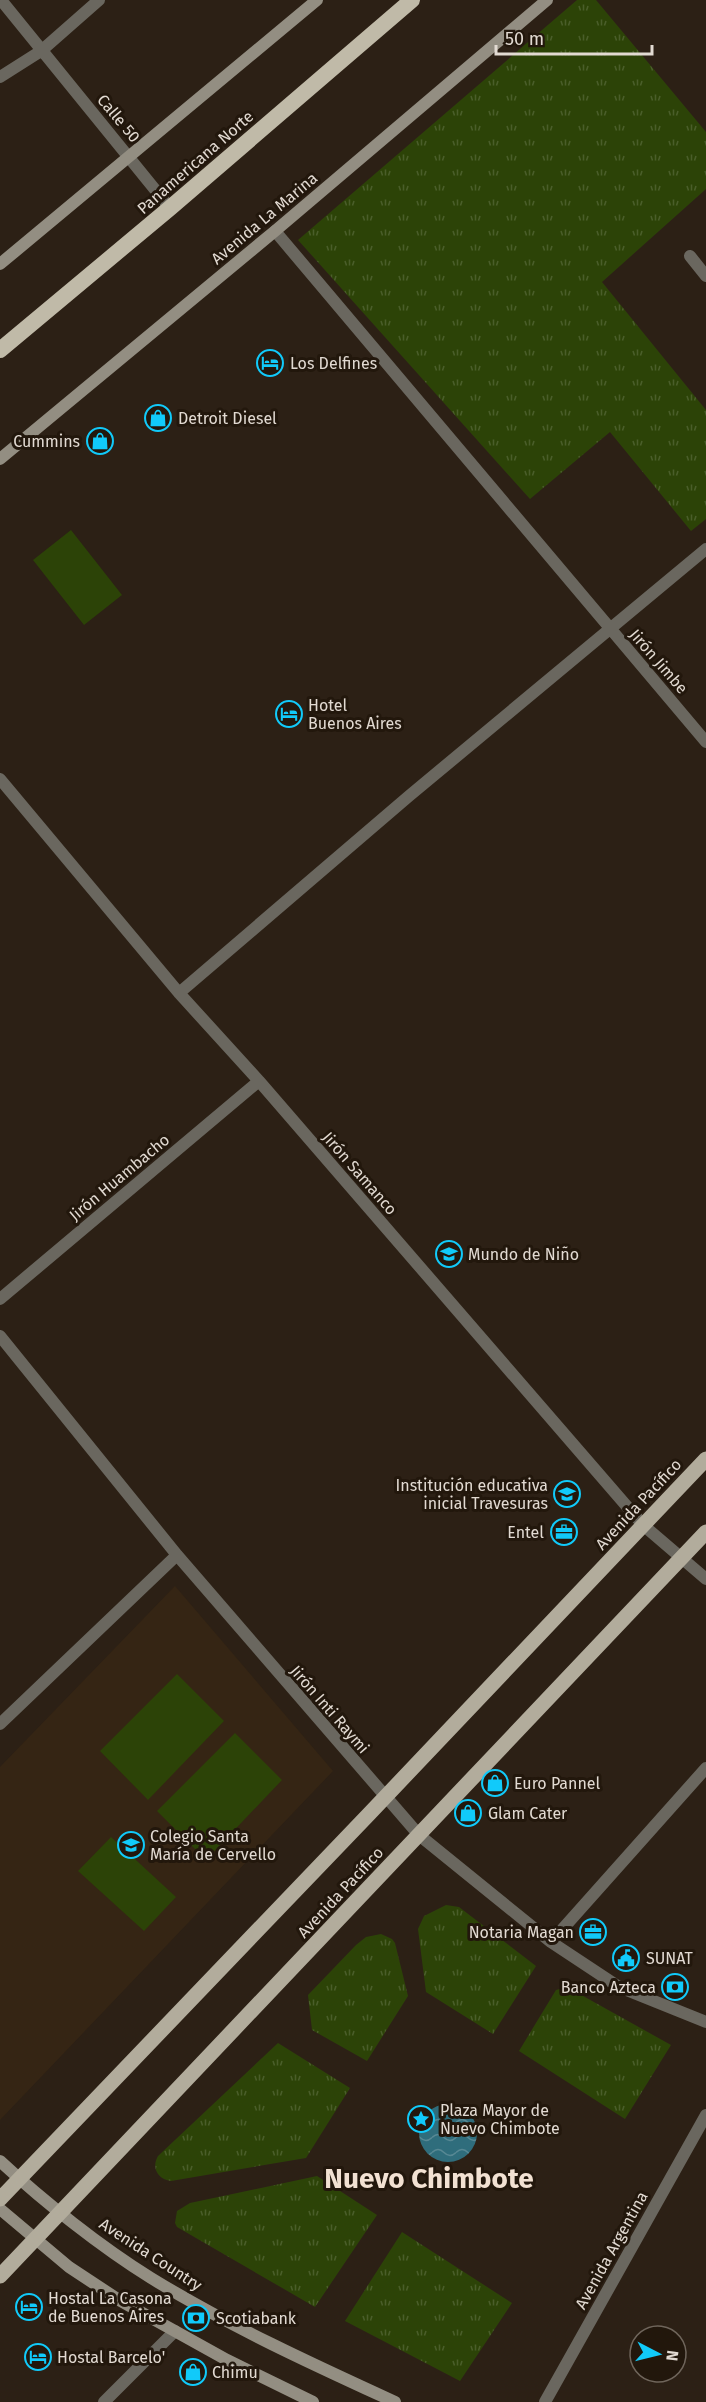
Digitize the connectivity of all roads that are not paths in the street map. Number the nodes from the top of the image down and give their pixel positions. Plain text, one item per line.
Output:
1 (1, 0) edge
2 (99, 0) edge
3 (317, 0) edge
4 (412, 0) edge
5 (547, 0) edge
6 (41, 51) junction
7 (0, 76) edge
8 (129, 156) junction
9 (170, 208) junction
10 (275, 231) junction
11 (690, 256) dead end
12 (0, 264) edge
13 (706, 276) edge
14 (0, 350) edge
15 (0, 459) edge
16 (706, 549) edge
17 (610, 630) junction
18 (706, 742) edge
19 (0, 779) edge
20 (179, 993) junction
21 (259, 1081) junction
22 (0, 1299) edge
23 (0, 1336) edge
24 (706, 1459) edge
25 (643, 1525) junction
26 (706, 1532) edge
27 (177, 1555) junction
28 (681, 1559) junction
29 (706, 1579) edge
30 (0, 1724) edge
31 (706, 1768) edge
32 (384, 1798) junction
33 (418, 1835) junction
34 (551, 1942) junction
35 (706, 2022) edge
36 (706, 2115) edge
37 (0, 2161) edge
38 (19, 2179) junction
39 (0, 2199) edge
40 (0, 2209) edge
41 (62, 2212) junction
42 (36, 2240) junction
43 (0, 2276) edge
44 (175, 2331) junction
45 (104, 2402) edge
46 (313, 2402) edge
47 (395, 2402) edge
48 (545, 2402) edge

1 - 6 street, Calle 50
2 - 6 street
3 - 8 main road
4 - 9 highway, Panamericana Norte
5 - 10 main road, Avenida La Marina
6 - 7 street
6 - 8 street, Calle 50
8 - 9 street, Calle 50
8 - 12 main road
9 - 14 highway, Panamericana Norte
10 - 15 main road, Avenida La Marina
10 - 17 street, Jirón Jimbe
11 - 13 street
16 - 17 street
17 - 18 street, Jirón Jimbe
17 - 20 street
19 - 20 street, Jirón Samanco
20 - 21 street, Jirón Samanco
21 - 22 street, Jirón Huambacho
21 - 25 street, Jirón Samanco
23 - 27 street, Jirón Inti Raymi
24 - 25 main road, Avenida Pacífico
25 - 28 street, Jirón Samanco
25 - 32 main road, Avenida Pacífico
26 - 28 main road, Avenida Pacífico
27 - 30 street
27 - 32 street, Jirón Inti Raymi
28 - 29 street, Jirón Samanco
28 - 33 main road, Avenida Pacífico
31 - 34 street
32 - 33 street, Jirón Inti Raymi
32 - 38 main road, Avenida Pacífico
33 - 34 street, Jirón Inti Raymi
33 - 41 main road, Avenida Pacífico
34 - 35 street, Jirón Inti Raymi
36 - 48 street, Avenida Argentina
37 - 38 main road, Avenida Country
38 - 39 main road, Avenida Pacífico
38 - 41 main road, Avenida Country
40 - 42 main road
41 - 42 main road, Avenida Pacífico
41 - 47 main road, Avenida Country
42 - 43 main road, Avenida Pacífico
42 - 44 main road
44 - 45 street
44 - 46 main road

